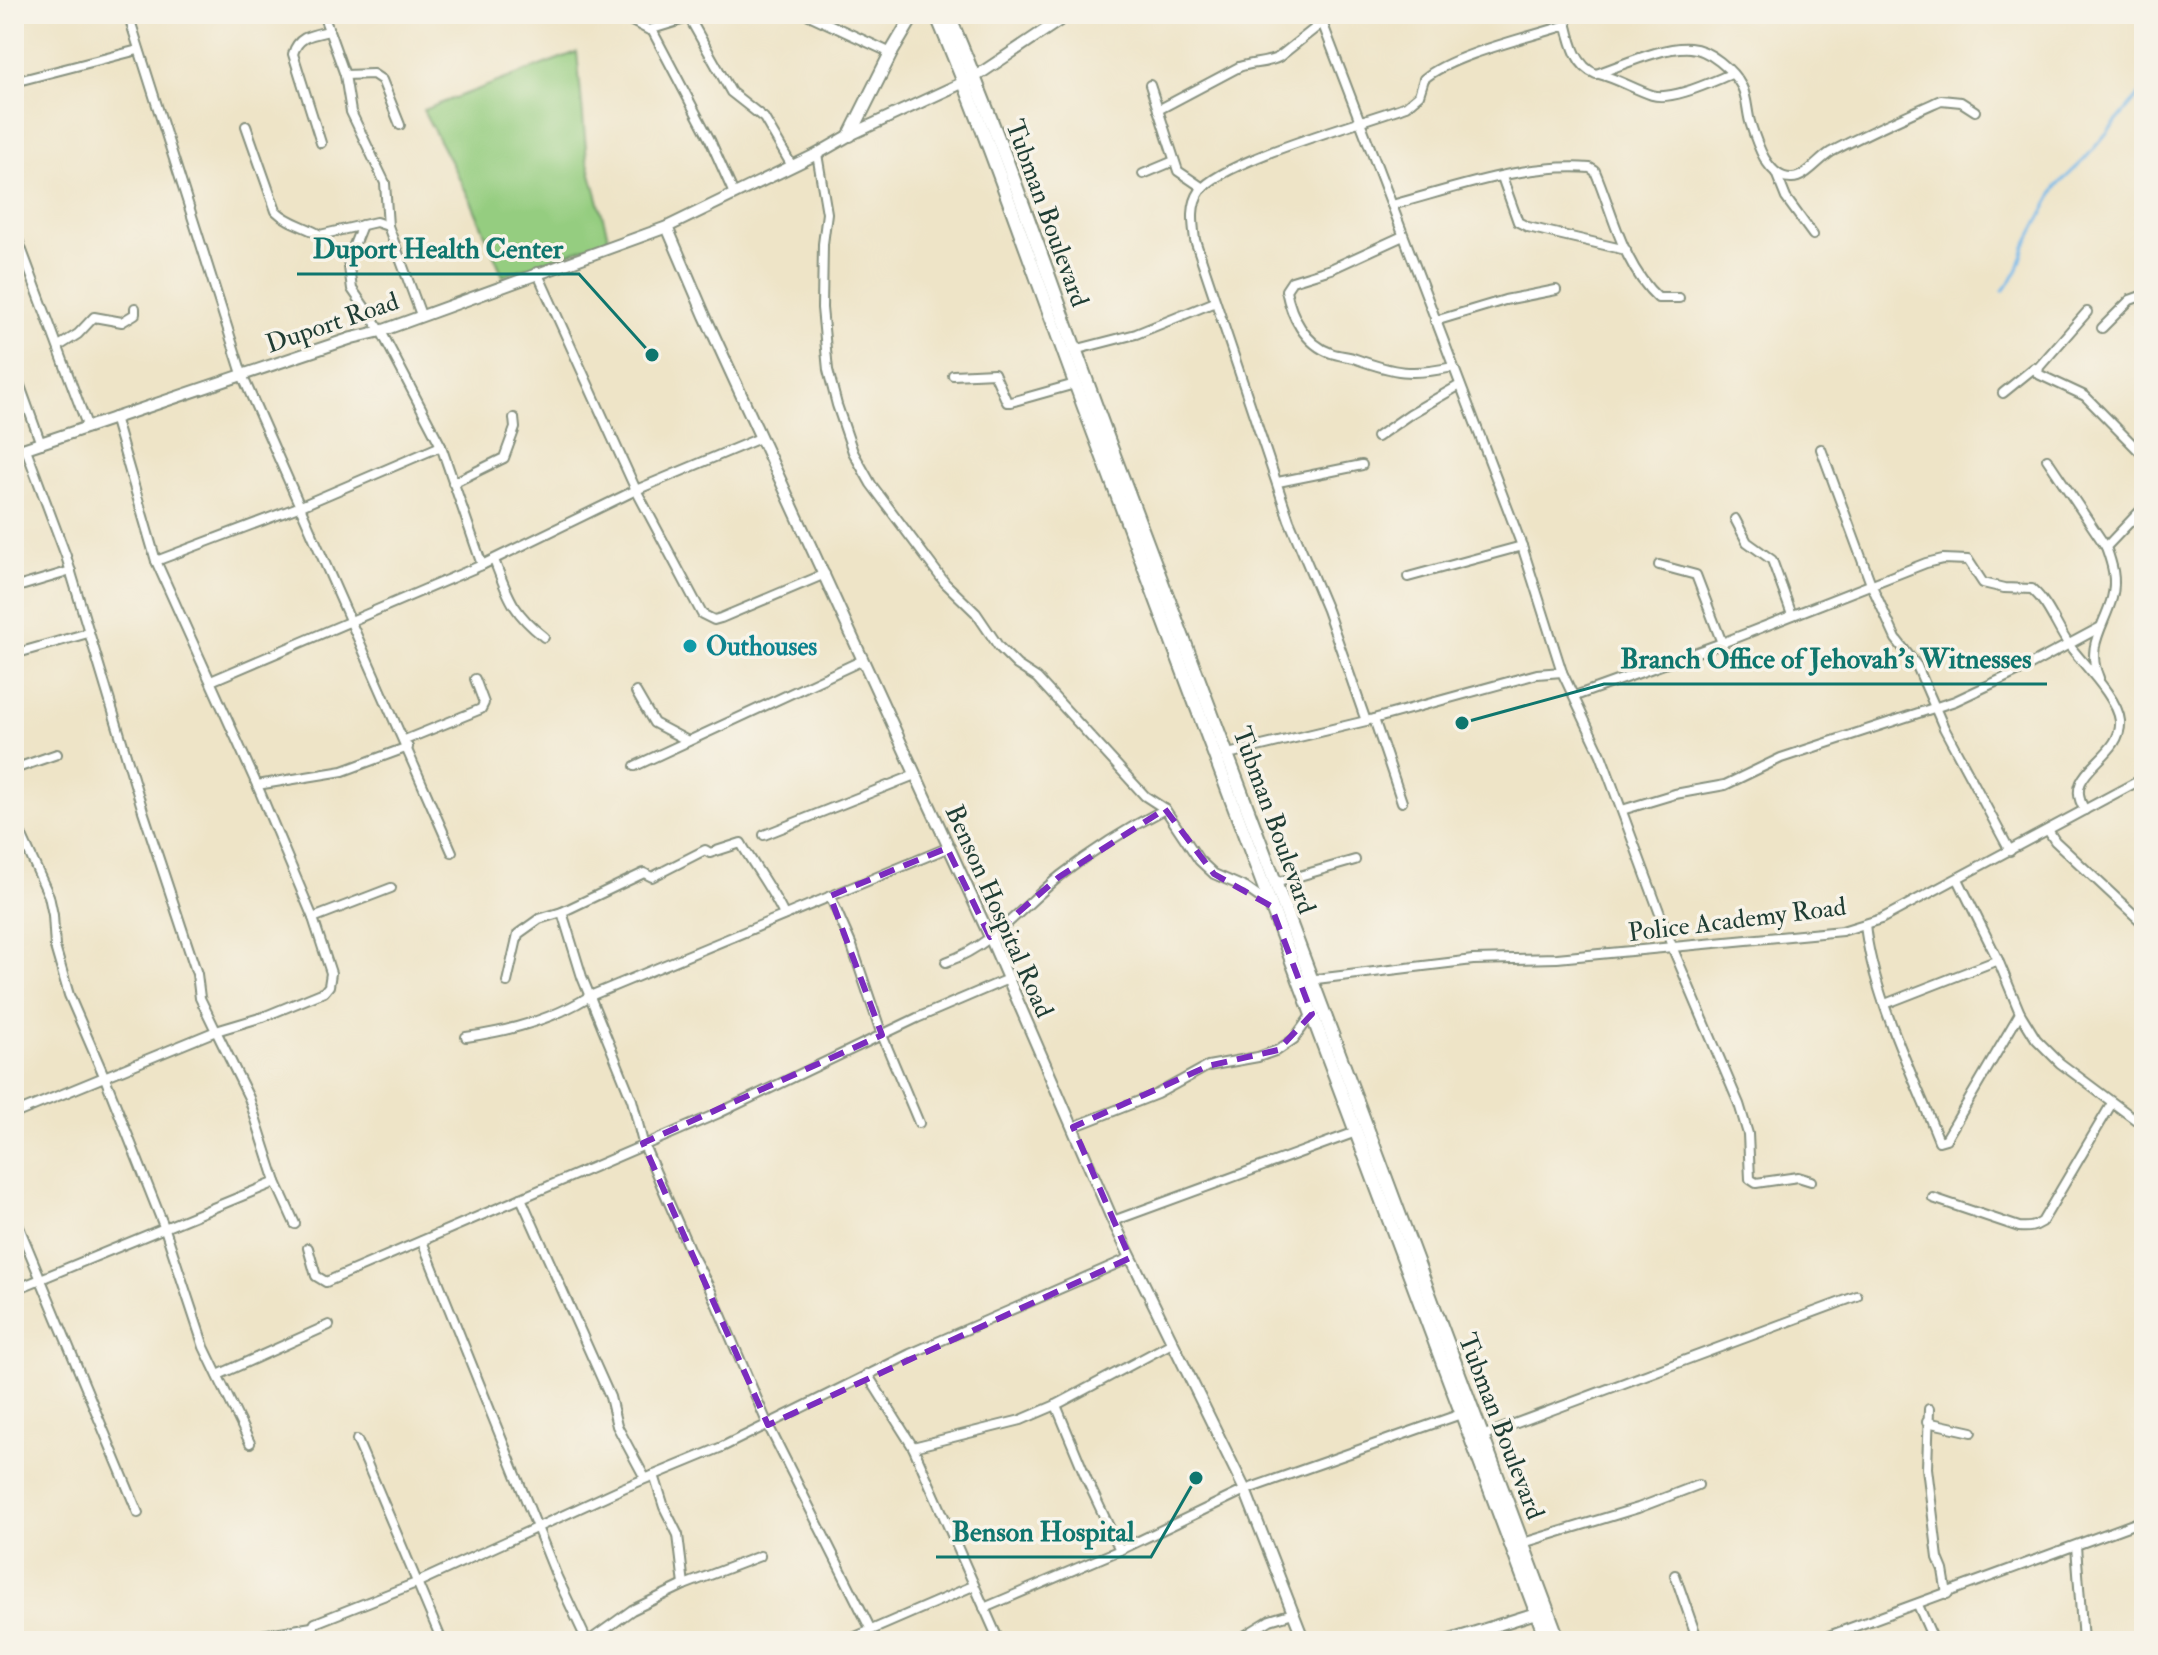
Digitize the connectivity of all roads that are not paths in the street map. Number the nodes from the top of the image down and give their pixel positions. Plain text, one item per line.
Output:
1 (128, 14) edge
2 (323, 14) edge
3 (609, 14) edge
4 (701, 14) edge
5 (807, 14) edge
6 (914, 14) edge
7 (936, 14) edge
8 (948, 14) edge
9 (1069, 14) edge
10 (1333, 14) edge
11 (1564, 14) edge
12 (690, 19) junction
13 (1321, 19) edge
14 (1567, 25) junction
15 (652, 30) junction
16 (329, 31) junction
17 (138, 50) junction
18 (891, 53) junction
19 (1596, 74) junction
20 (1731, 74) junction
21 (345, 75) junction
22 (970, 79) junction
23 (14, 82) edge
24 (1150, 85) dead end
25 (1158, 110) junction
26 (1975, 111) dead end
27 (1360, 123) junction
28 (400, 125) dead end
29 (246, 126) dead end
30 (850, 135) junction
31 (321, 143) dead end
32 (817, 154) junction
33 (1174, 161) junction
34 (792, 166) junction
35 (1775, 172) junction
36 (1143, 174) dead end
37 (1502, 177) junction
38 (1203, 188) junction
39 (734, 194) junction
40 (1392, 205) junction
41 (362, 225) junction
42 (388, 226) junction
43 (667, 227) junction
44 (14, 229) edge
45 (1813, 235) dead end
46 (1403, 236) junction
47 (1626, 250) junction
48 (537, 272) junction
49 (1556, 290) dead end
50 (2144, 295) edge
51 (1679, 298) dead end
52 (1215, 302) junction
53 (135, 308) dead end
54 (2087, 312) dead end
55 (421, 315) junction
56 (1435, 321) junction
57 (2102, 328) dead end
58 (381, 331) junction
59 (59, 346) junction
60 (1074, 350) junction
61 (1453, 367) junction
62 (14, 369) edge
63 (2038, 374) junction
64 (953, 375) dead end
65 (243, 377) junction
66 (1075, 384) junction
67 (1460, 385) junction
68 (2003, 393) dead end
69 (114, 417) junction
70 (514, 418) dead end
71 (88, 428) junction
72 (1377, 437) dead end
73 (760, 438) junction
74 (41, 444) junction
75 (441, 446) junction
76 (26, 449) junction
77 (1821, 449) dead end
78 (14, 452) edge
79 (2144, 456) edge
80 (2047, 459) dead end
81 (1362, 465) dead end
82 (1278, 482) junction
83 (453, 483) junction
84 (636, 490) junction
85 (301, 506) junction
86 (2144, 507) edge
87 (1735, 519) dead end
88 (1522, 546) junction
89 (2106, 547) junction
90 (494, 560) junction
91 (156, 561) junction
92 (482, 565) junction
93 (1659, 565) dead end
94 (71, 571) junction
95 (825, 574) junction
96 (1408, 577) dead end
97 (1871, 584) junction
98 (14, 588) edge
99 (1792, 615) junction
100 (351, 622) junction
101 (2099, 628) junction
102 (88, 633) junction
103 (544, 637) dead end
104 (1722, 643) junction
105 (2069, 644) junction
106 (14, 654) edge
107 (863, 660) junction
108 (1562, 672) junction
109 (475, 679) dead end
110 (211, 681) junction
111 (2104, 690) junction
112 (636, 692) dead end
113 (1575, 696) junction
114 (1934, 707) junction
115 (1370, 720) junction
116 (688, 741) junction
117 (406, 743) junction
118 (57, 754) dead end
119 (1228, 754) junction
120 (635, 766) dead end
121 (14, 769) edge
122 (915, 775) junction
123 (2144, 778) edge
124 (257, 785) junction
125 (1402, 802) dead end
126 (1165, 809) junction
127 (1622, 810) junction
128 (2085, 810) junction
129 (14, 819) edge
130 (2048, 830) junction
131 (764, 835) dead end
132 (947, 848) junction
133 (2010, 851) junction
134 (452, 852) dead end
135 (1355, 860) dead end
136 (1958, 879) junction
137 (1275, 883) junction
138 (391, 888) dead end
139 (830, 896) junction
140 (1271, 906) junction
141 (562, 912) junction
142 (784, 915) junction
143 (313, 918) junction
144 (1865, 924) junction
145 (2144, 924) edge
146 (990, 937) junction
147 (1673, 949) junction
148 (1998, 960) junction
149 (946, 962) dead end
150 (1008, 979) junction
151 (1305, 980) junction
152 (507, 982) dead end
153 (590, 996) junction
154 (1885, 1004) junction
155 (2020, 1013) junction
156 (1312, 1014) junction
157 (216, 1031) junction
158 (882, 1035) junction
159 (466, 1037) dead end
160 (105, 1078) junction
161 (2112, 1103) junction
162 (14, 1114) edge
163 (919, 1123) dead end
164 (2144, 1126) edge
165 (1073, 1127) junction
166 (1356, 1132) junction
167 (643, 1143) junction
168 (1811, 1181) dead end
169 (276, 1182) junction
170 (521, 1198) junction
171 (1933, 1198) dead end
172 (14, 1215) edge
173 (1113, 1221) junction
174 (295, 1224) dead end
175 (165, 1229) junction
176 (422, 1241) junction
177 (308, 1248) dead end
178 (1130, 1258) junction
179 (39, 1280) junction
180 (14, 1290) edge
181 (1857, 1296) dead end
182 (329, 1325) dead end
183 (1172, 1343) junction
184 (867, 1374) junction
185 (218, 1375) junction
186 (1056, 1405) junction
187 (1929, 1409) dead end
188 (1461, 1414) junction
189 (1927, 1422) junction
190 (768, 1425) junction
191 (1972, 1432) dead end
192 (1482, 1436) junction
193 (357, 1440) dead end
194 (250, 1443) dead end
195 (913, 1447) junction
196 (650, 1476) junction
197 (1698, 1485) dead end
198 (1245, 1490) junction
199 (138, 1513) dead end
200 (2144, 1520) edge
201 (537, 1527) junction
202 (1523, 1543) junction
203 (2076, 1546) junction
204 (1120, 1550) junction
205 (760, 1556) dead end
206 (1675, 1575) dead end
207 (416, 1583) junction
208 (684, 1585) junction
209 (973, 1586) junction
210 (1947, 1594) junction
211 (1918, 1605) junction
212 (984, 1608) junction
213 (1293, 1613) junction
214 (1536, 1613) junction
215 (312, 1627) junction
216 (871, 1630) junction
217 (249, 1637) dead end
218 (313, 1641) edge
219 (442, 1641) edge
220 (588, 1641) edge
221 (846, 1641) edge
222 (999, 1641) edge
223 (1236, 1641) edge
224 (1304, 1641) edge
225 (1447, 1641) edge
226 (1547, 1641) edge
227 (1559, 1641) edge
228 (1698, 1641) edge
229 (1815, 1641) edge
230 (1934, 1641) edge
231 (2083, 1641) edge

1 - 17 street
2 - 16 street
3 - 15 street
4 - 12 street
5 - 18 street
6 - 18 highway
7 - 22 highway, Tubman Boulevard
8 - 22 highway, Tubman Boulevard
9 - 22 street, Duport Road
10 - 13 street
11 - 14 street
12 - 15 street
12 - 34 street
13 - 25 street
13 - 27 street
14 - 19 street
14 - 27 street
15 - 39 street
16 - 21 street
16 - 31 street
17 - 23 street
17 - 65 street
18 - 30 highway
19 - 20 street
19 - 20 street
20 - 35 street
21 - 28 street
21 - 42 street
22 - 30 street, Duport Road
22 - 60 highway, Tubman Boulevard
22 - 66 highway, Tubman Boulevard
24 - 25 street
25 - 33 street
26 - 35 street
27 - 38 street
27 - 40 street
29 - 41 street
30 - 32 street, Duport Road
32 - 34 street, Duport Road
32 - 126 street
33 - 36 street
33 - 38 street
34 - 39 street, Duport Road
35 - 45 street
37 - 40 street
37 - 47 street
37 - 47 street
38 - 52 street
39 - 43 street, Duport Road
40 - 46 street
41 - 42 street
41 - 58 street
42 - 55 street
43 - 48 street, Duport Road
43 - 73 street, Benson Hospital Road
44 - 59 street
46 - 56 street
46 - 61 street
47 - 51 street
48 - 55 street, Duport Road
48 - 84 street
49 - 56 street
50 - 57 street
52 - 60 street
52 - 82 street
53 - 59 street
54 - 63 street
55 - 58 street, Duport Road
56 - 61 street
58 - 65 street, Duport Road
58 - 75 street
59 - 71 street
60 - 119 highway, Tubman Boulevard
61 - 67 street
62 - 74 street
63 - 68 street
63 - 79 street
64 - 66 street
65 - 69 street, Duport Road
65 - 85 street
66 - 140 highway, Tubman Boulevard
67 - 72 street
67 - 88 street
69 - 71 street, Duport Road
69 - 91 street
70 - 83 street
71 - 74 street, Duport Road
73 - 84 street
73 - 95 street, Benson Hospital Road
74 - 76 street, Duport Road
75 - 83 street
75 - 85 street
76 - 78 street, Duport Road
76 - 94 street
77 - 97 street
80 - 89 street
81 - 82 street
82 - 115 street
83 - 92 street
84 - 90 street
84 - 95 street
85 - 91 street
85 - 100 street
86 - 89 street
87 - 99 street
88 - 96 street
88 - 108 street
89 - 101 street
90 - 92 street
90 - 103 street
91 - 110 street
92 - 100 street
93 - 104 street
94 - 98 street
94 - 102 street
95 - 107 street, Benson Hospital Road
97 - 99 street
97 - 105 street
97 - 114 street
99 - 104 street
100 - 110 street
100 - 117 street
101 - 105 street
101 - 111 street
102 - 106 street
102 - 157 street
104 - 113 street
105 - 111 street
105 - 114 street
107 - 116 street
107 - 122 street, Benson Hospital Road
108 - 113 street
108 - 115 street
109 - 117 street
110 - 124 street
111 - 128 street
112 - 116 street
113 - 127 street
114 - 127 street
114 - 133 street
115 - 119 street
115 - 125 street
116 - 120 street
117 - 124 street
117 - 134 street
118 - 121 street
119 - 137 highway, Tubman Boulevard
122 - 131 street
122 - 132 street, Benson Hospital Road
123 - 128 street, Police Academy Road
124 - 143 street
126 - 140 street
126 - 146 street
127 - 147 street
128 - 130 street, Police Academy Road
129 - 160 street
130 - 133 street, Police Academy Road
130 - 145 street
132 - 139 street
132 - 146 street, Benson Hospital Road
133 - 136 street, Police Academy Road
135 - 137 street
136 - 144 street, Police Academy Road
136 - 148 street
137 - 151 highway, Tubman Boulevard
138 - 143 street
139 - 142 street
139 - 158 street
140 - 151 highway, Tubman Boulevard
141 - 142 street
141 - 152 street
141 - 153 street
142 - 153 street
143 - 157 street
144 - 147 street, Police Academy Road
144 - 154 street
146 - 149 street
146 - 150 street, Benson Hospital Road
147 - 151 street, Police Academy Road
147 - 168 street
148 - 154 street
148 - 155 street
150 - 158 street
150 - 165 street, Benson Hospital Road
151 - 156 highway, Tubman Boulevard
151 - 192 highway, Tubman Boulevard
153 - 159 street
153 - 167 street
154 - 155 street
155 - 161 street
156 - 165 street
156 - 166 highway, Tubman Boulevard
157 - 160 street
157 - 169 street
158 - 163 street
158 - 167 street
160 - 162 street
160 - 175 street
161 - 164 street
161 - 171 street
165 - 173 street, Benson Hospital Road
166 - 173 street
166 - 188 highway, Tubman Boulevard
167 - 170 street
167 - 190 street
169 - 174 street
169 - 175 street
170 - 176 street
170 - 196 street
172 - 179 street
173 - 178 street, Benson Hospital Road
175 - 179 street
175 - 185 street
176 - 177 street
176 - 201 street
178 - 183 street, Benson Hospital Road
178 - 184 street
179 - 180 street
179 - 199 street
181 - 192 street
182 - 185 street
183 - 186 street
183 - 198 street, Benson Hospital Road
184 - 190 street
184 - 195 street
185 - 194 street
186 - 195 street
186 - 204 street
187 - 189 street
188 - 198 street
188 - 214 highway, Tubman Boulevard
189 - 191 street
189 - 210 street
190 - 196 street
190 - 216 street
192 - 202 highway, Tubman Boulevard
193 - 207 street
195 - 209 street
196 - 201 street
196 - 208 street
197 - 202 street
198 - 204 street
198 - 213 street, Benson Hospital Road
200 - 203 street
201 - 207 street
201 - 220 street
202 - 227 highway, Tubman Boulevard
203 - 210 street
203 - 231 street
204 - 212 street
205 - 208 street
206 - 228 street
207 - 215 street
207 - 219 street
208 - 220 street
209 - 212 street
209 - 216 street
210 - 211 street
211 - 229 street
211 - 230 street
212 - 222 street
213 - 223 street
213 - 224 street, Benson Hospital Road
214 - 225 street
214 - 226 highway, Tubman Boulevard
215 - 217 street
215 - 218 street
216 - 221 street

